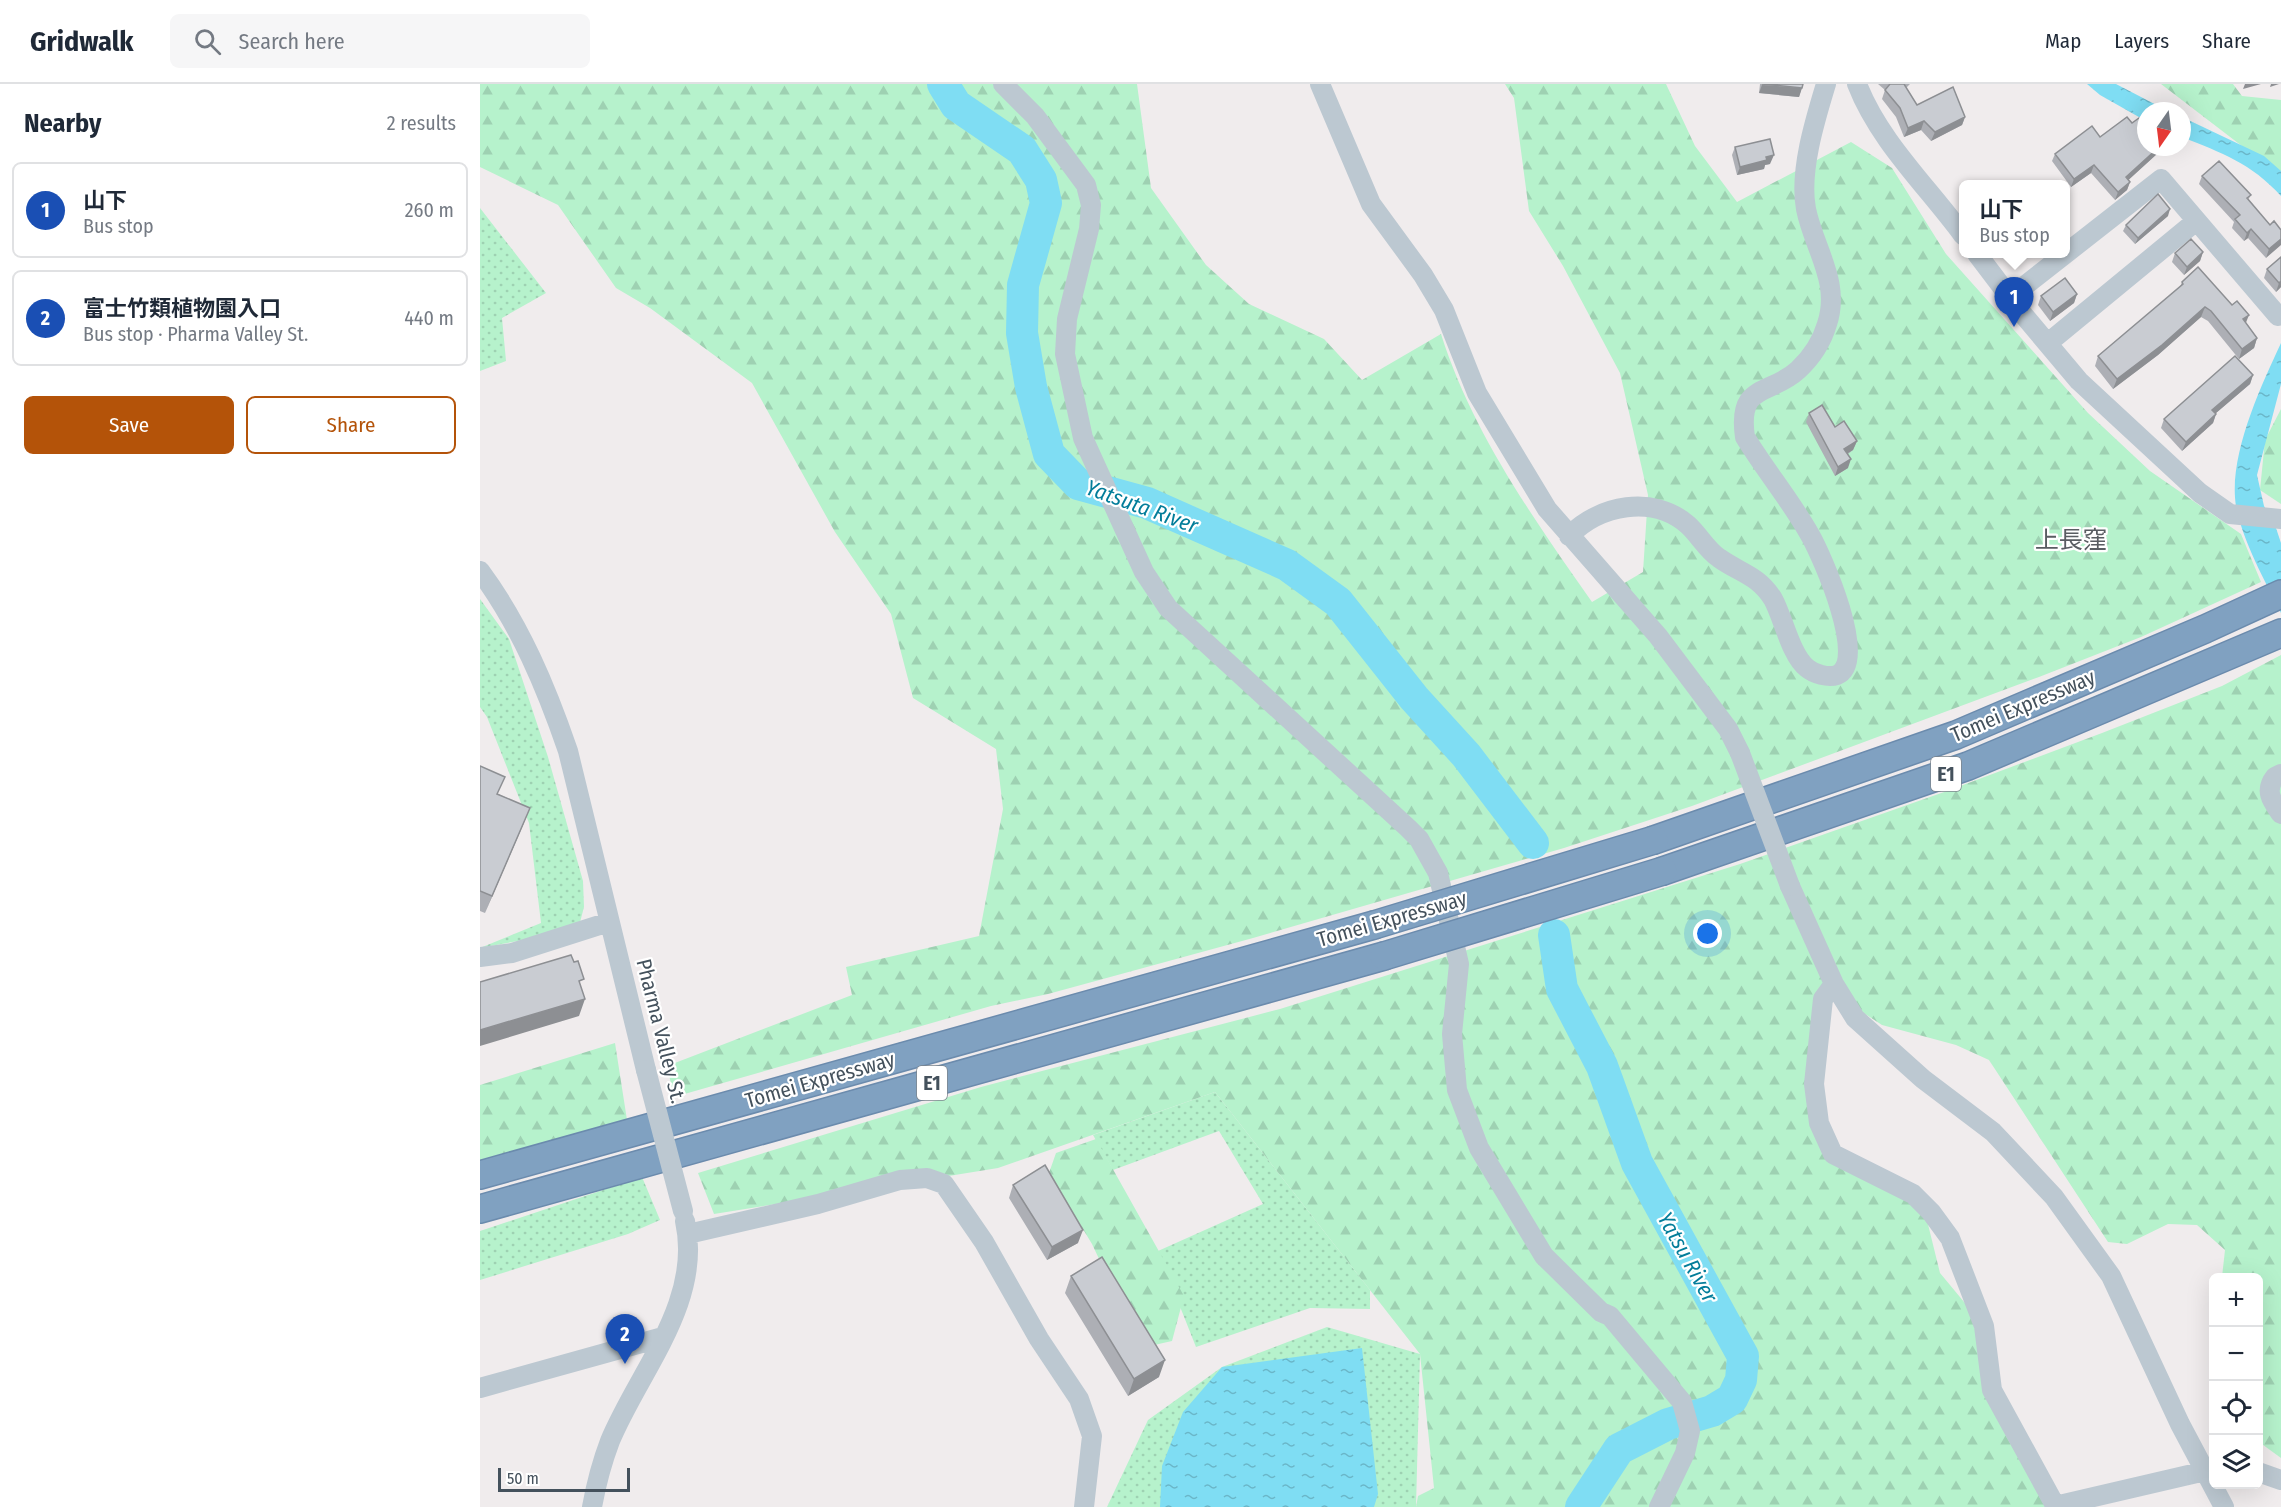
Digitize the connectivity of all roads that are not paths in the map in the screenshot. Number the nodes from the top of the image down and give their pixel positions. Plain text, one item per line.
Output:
1 (1003, 84) edge
2 (1320, 84) edge
3 (1826, 84) edge
4 (1857, 84) edge
5 (2195, 222) junction
6 (1959, 230) edge
7 (2070, 251) edge
8 (1980, 258) edge
9 (2061, 258) edge
10 (2010, 298) junction
11 (2278, 316) dead end
12 (2048, 343) junction
13 (2279, 519) edge
14 (1569, 536) junction
15 (480, 571) edge
16 (2281, 594) edge
17 (2281, 633) edge
18 (2281, 774) edge
19 (2281, 814) edge
20 (609, 922) junction
21 (480, 957) edge
22 (1834, 984) junction
23 (480, 1175) edge
24 (480, 1209) edge
25 (688, 1234) junction
26 (663, 1337) junction
27 (480, 1388) edge
28 (2208, 1469) edge
29 (2263, 1473) edge
30 (2281, 1480) edge
31 (592, 1507) edge
32 (1084, 1507) edge
33 (1659, 1507) edge
34 (2055, 1507) edge
35 (2224, 1507) edge

1 - 33 street
2 - 14 street
3 - 14 street
4 - 6 street
5 - 7 street
5 - 11 street
5 - 12 street
8 - 10 street
9 - 10 street
10 - 12 street
12 - 13 street
14 - 22 street, bridge
15 - 20 street, Pharma Valley St.
16 - 23 highway, Tomei Expressway / E1, bridge
17 - 24 highway, Tomei Expressway / E1, bridge
18 - 19 street
20 - 21 street
20 - 25 street, Pharma Valley St., bridge
22 - 28 street
22 - 34 street
25 - 26 street, Pharma Valley St.
25 - 32 street
26 - 27 street
26 - 31 street, Pharma Valley St.
28 - 34 street
28 - 35 street
29 - 30 street

